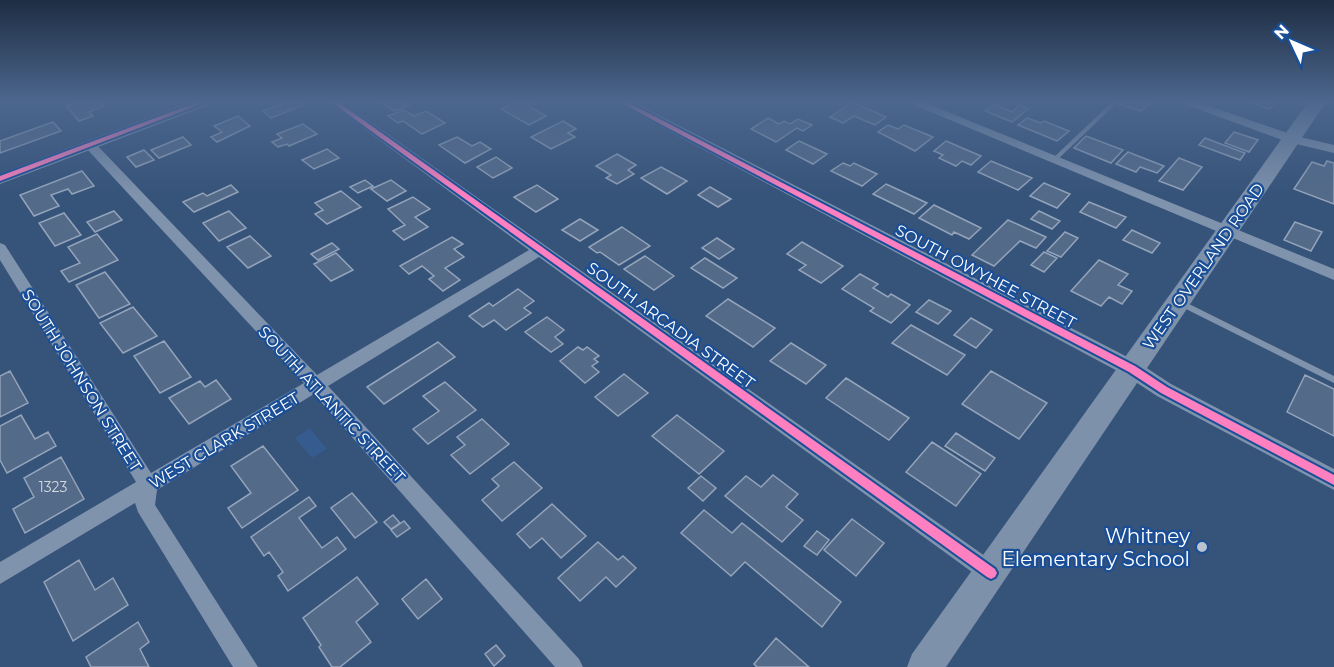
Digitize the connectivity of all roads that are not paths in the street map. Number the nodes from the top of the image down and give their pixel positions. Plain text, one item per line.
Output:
1 (121, 133) edge
2 (377, 133) edge
3 (681, 133) edge
4 (989, 133) edge
5 (1082, 133) edge
6 (1275, 133) edge
7 (1296, 133) edge
8 (1292, 139) junction
9 (90, 145) junction
10 (1334, 150) edge
11 (1054, 160) junction
12 (0, 179) edge
13 (1228, 231) junction
14 (0, 248) edge
15 (540, 250) junction
16 (1334, 274) edge
17 (1178, 302) junction
18 (1132, 369) junction
19 (1334, 380) edge
20 (316, 385) junction
21 (1334, 480) edge
22 (148, 485) junction
23 (991, 573) junction
24 (0, 574) edge
25 (246, 667) edge
26 (571, 667) edge
27 (925, 667) edge

1 - 9 street
2 - 15 street, SOUTH ARCADIA STREET
3 - 18 street, SOUTH OWYHEE STREET
4 - 11 street
5 - 11 lane
6 - 8 street
7 - 8 main road, WEST OVERLAND ROAD
8 - 10 street
8 - 13 main road, WEST OVERLAND ROAD
9 - 12 street
9 - 20 street, SOUTH ATLANTIC STREET
11 - 13 street
13 - 16 street
13 - 17 main road, WEST OVERLAND ROAD
14 - 22 street, SOUTH JOHNSON STREET
15 - 20 street, WEST CLARK STREET
15 - 23 street, SOUTH ARCADIA STREET
17 - 18 main road, WEST OVERLAND ROAD
17 - 19 lane
18 - 21 street, SOUTH OWYHEE STREET
18 - 23 main road, WEST OVERLAND ROAD
20 - 22 street, WEST CLARK STREET
20 - 26 street, SOUTH ATLANTIC STREET
22 - 24 street, WEST CLARK STREET
22 - 25 street, SOUTH JOHNSON STREET
23 - 27 main road, WEST OVERLAND ROAD

